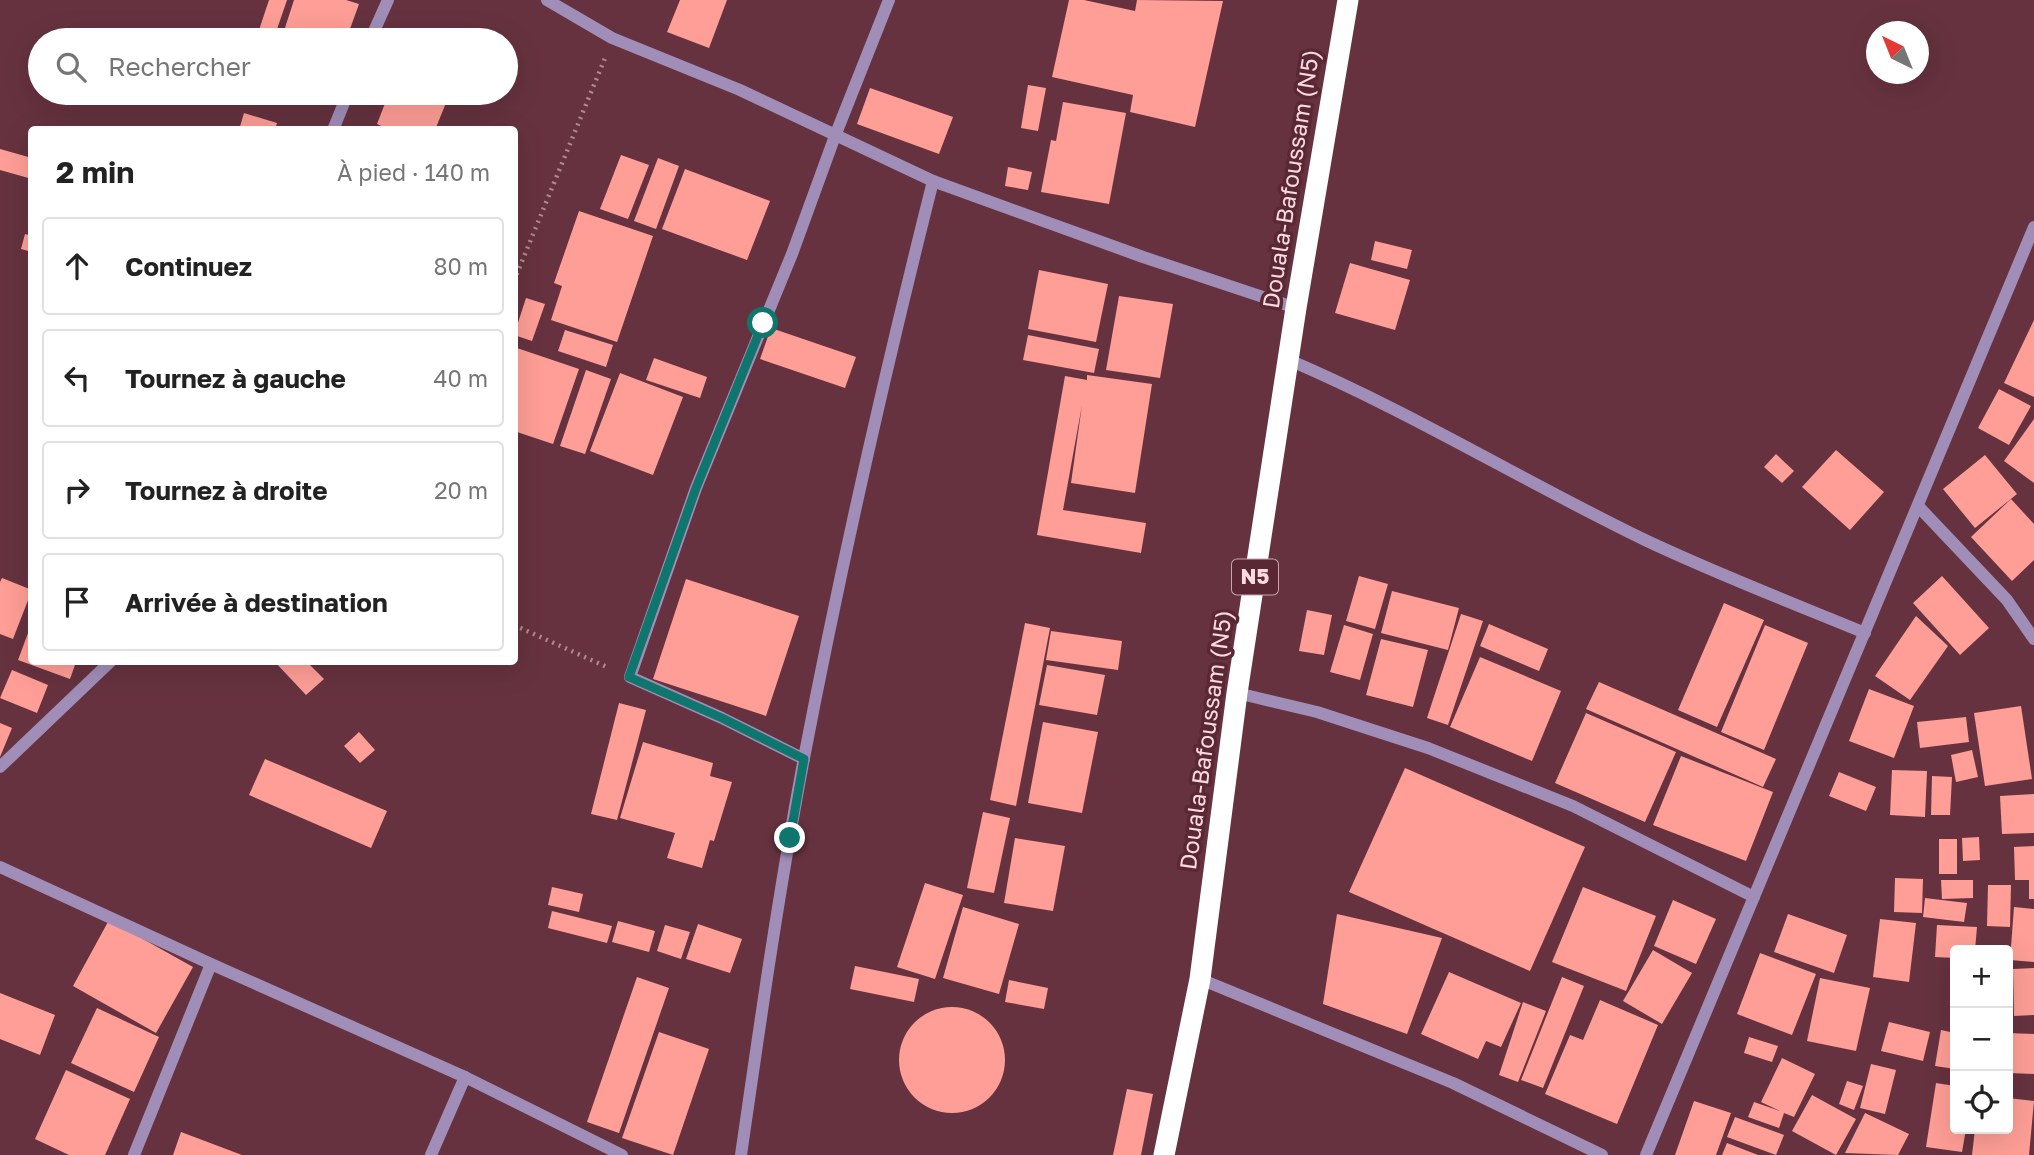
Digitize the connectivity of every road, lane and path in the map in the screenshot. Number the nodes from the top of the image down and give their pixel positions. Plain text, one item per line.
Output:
1 (388, 0) edge
2 (547, 0) edge
3 (889, 0) edge
4 (1348, 0) edge
5 (375, 28) edge
6 (612, 38) junction
7 (343, 105) edge
8 (335, 126) edge
9 (835, 136) junction
10 (933, 181) junction
11 (2034, 227) edge
12 (518, 271) edge
13 (1296, 308) junction
14 (1289, 360) junction
15 (1918, 506) junction
16 (518, 627) edge
17 (1865, 633) junction
18 (2034, 639) edge
19 (107, 665) edge
20 (629, 677) junction
21 (1237, 693) junction
22 (804, 759) junction
23 (0, 767) edge
24 (0, 867) edge
25 (1754, 897) junction
26 (211, 964) junction
27 (1200, 979) junction
28 (465, 1077) junction
29 (134, 1155) edge
30 (431, 1155) edge
31 (622, 1155) edge
32 (741, 1155) edge
33 (1164, 1155) edge
34 (1602, 1155) edge
35 (1646, 1155) edge

1 - 5 street
2 - 6 street
3 - 9 street
4 - 13 highway, Douala-Bafoussam (N5) / N5
6 - 9 street
6 - 12 path
7 - 8 street
9 - 10 street
9 - 20 street
10 - 13 street
10 - 22 street
11 - 15 street
13 - 14 highway, Douala-Bafoussam (N5) / N5
14 - 17 street
14 - 21 highway, Douala-Bafoussam (N5) / N5
15 - 17 street
15 - 18 street
16 - 20 path
17 - 25 street
19 - 23 street
20 - 22 street
21 - 25 street
21 - 27 highway, Douala-Bafoussam (N5) / N5
22 - 32 street
24 - 26 street
25 - 35 street
26 - 28 street
26 - 29 street
27 - 33 highway, Douala-Bafoussam (N5) / N5
27 - 34 street
28 - 30 street
28 - 31 street

